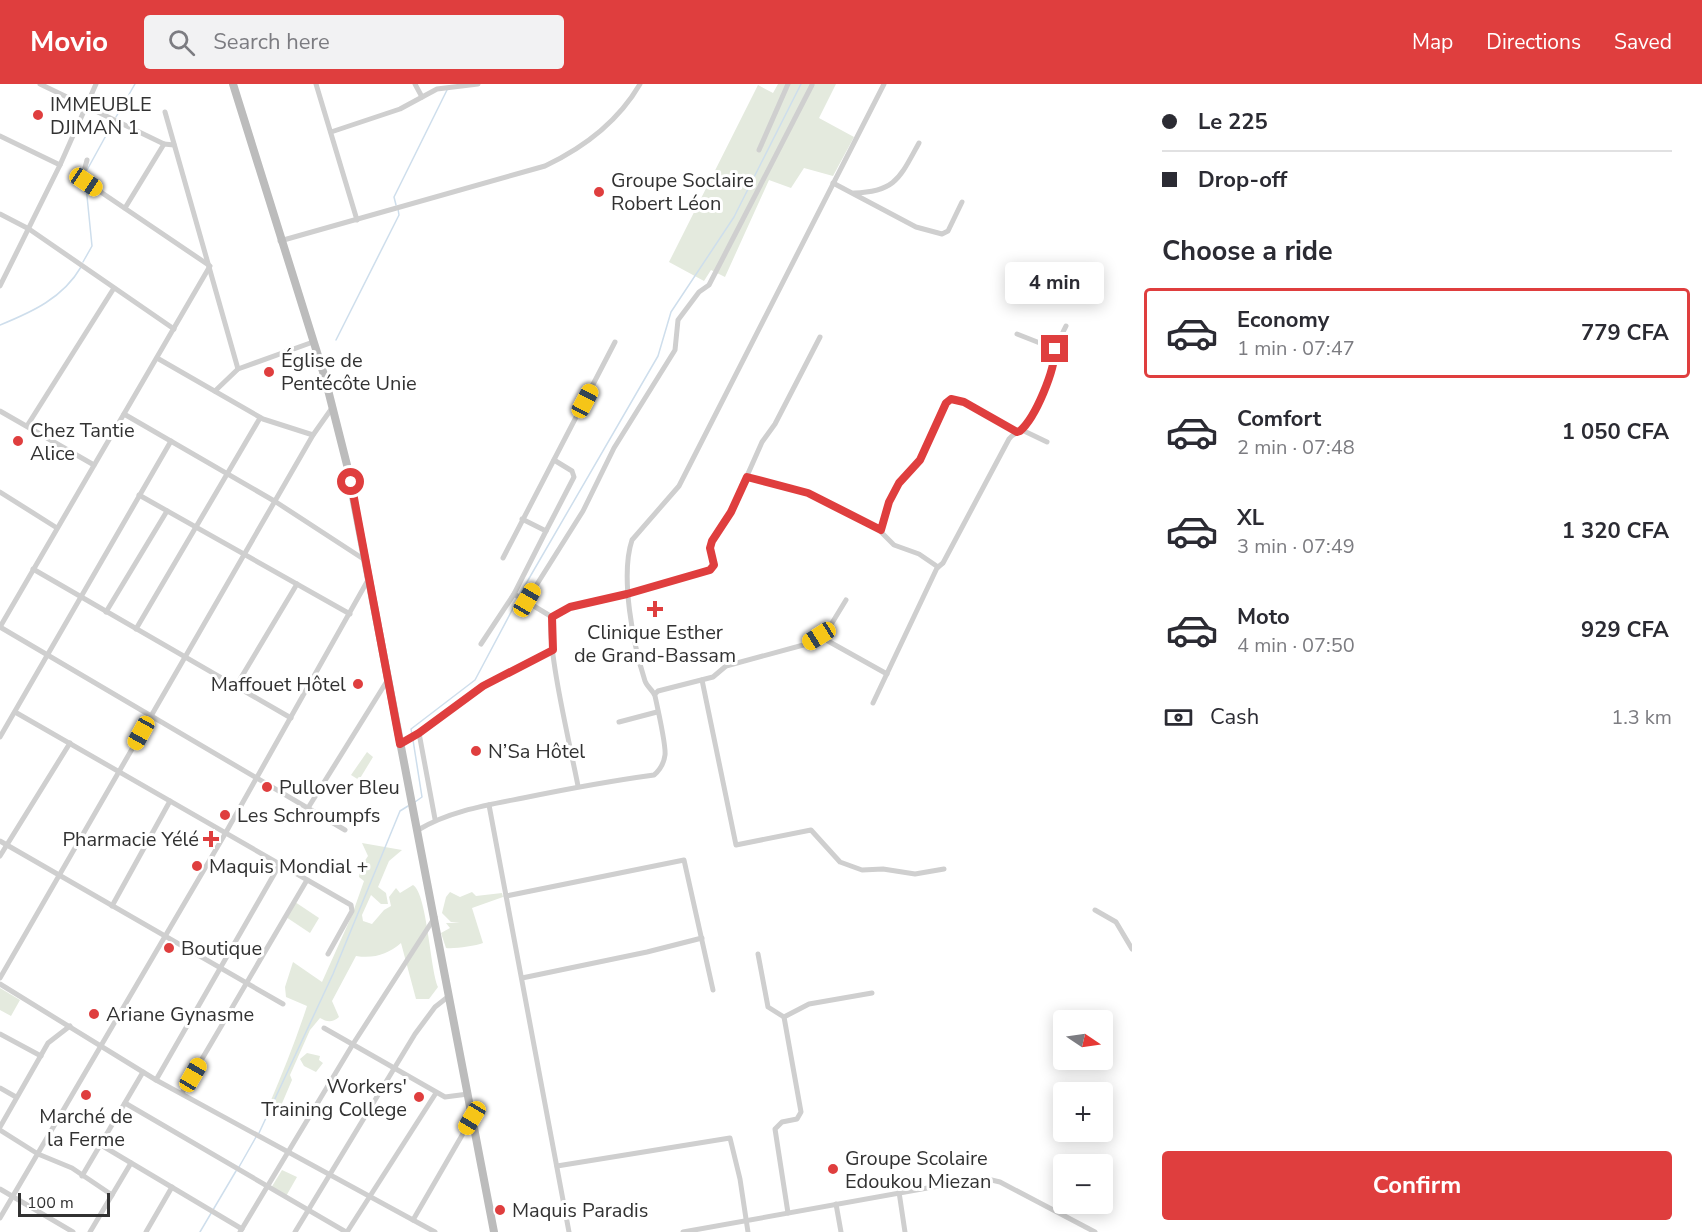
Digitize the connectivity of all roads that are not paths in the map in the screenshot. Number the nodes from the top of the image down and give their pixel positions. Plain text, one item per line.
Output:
1 (40, 84) edge
2 (96, 84) edge
3 (233, 84) edge
4 (316, 84) edge
5 (415, 84) edge
6 (478, 84) edge
7 (640, 84) edge
8 (788, 84) edge
9 (884, 84) edge
10 (812, 85) edge
11 (422, 98) junction
12 (87, 108) junction
13 (165, 112) dead end
14 (331, 132) junction
15 (0, 136) edge
16 (919, 143) dead end
17 (164, 144) junction
18 (174, 146) junction
19 (759, 150) dead end
20 (87, 160) dead end
21 (60, 165) junction
22 (833, 183) junction
23 (854, 193) junction
24 (962, 202) dead end
25 (125, 208) junction
26 (0, 214) edge
27 (357, 220) junction
28 (29, 229) junction
29 (280, 241) junction
30 (210, 266) junction
31 (0, 286) edge
32 (114, 288) junction
33 (1066, 326) dead end
34 (174, 329) junction
35 (1017, 334) dead end
36 (820, 337) dead end
37 (313, 342) junction
38 (615, 342) dead end
39 (1055, 349) junction
40 (157, 358) junction
41 (238, 369) junction
42 (215, 391) junction
43 (333, 406) junction
44 (0, 411) edge
45 (124, 414) junction
46 (260, 418) junction
47 (27, 426) junction
48 (1019, 431) junction
49 (313, 435) junction
50 (171, 441) junction
51 (1047, 442) dead end
52 (554, 460) junction
53 (94, 465) junction
54 (228, 475) junction
55 (747, 477) junction
56 (0, 492) edge
57 (139, 495) junction
58 (276, 502) junction
59 (167, 511) junction
60 (522, 519) junction
61 (196, 527) junction
62 (57, 528) junction
63 (881, 530) junction
64 (546, 531) junction
65 (245, 554) junction
66 (502, 558) dead end
67 (365, 560) junction
68 (938, 567) junction
69 (33, 569) junction
70 (368, 580) junction
71 (297, 584) junction
72 (514, 594) junction
73 (627, 594) junction
74 (80, 597) junction
75 (527, 600) junction
76 (846, 600) dead end
77 (106, 612) junction
78 (350, 614) junction
79 (552, 617) junction
80 (0, 627) edge
81 (136, 629) junction
82 (819, 636) junction
83 (481, 644) dead end
84 (553, 650) junction
85 (47, 656) junction
86 (186, 657) junction
87 (887, 674) junction
88 (702, 680) junction
89 (387, 681) junction
90 (236, 686) junction
91 (655, 694) junction
92 (873, 703) dead end
93 (15, 712) junction
94 (657, 712) junction
95 (152, 714) junction
96 (291, 718) junction
97 (619, 722) dead end
98 (419, 733) junction
99 (0, 737) edge
100 (70, 743) junction
101 (400, 744) junction
102 (119, 771) junction
103 (257, 777) junction
104 (578, 786) junction
105 (170, 801) junction
106 (489, 805) junction
107 (308, 808) junction
108 (435, 819) junction
109 (345, 830) dead end
110 (418, 830) junction
111 (225, 834) junction
112 (0, 841) edge
113 (7, 845) junction
114 (0, 856) edge
115 (280, 864) junction
116 (944, 869) dead end
117 (60, 875) junction
118 (307, 880) junction
119 (506, 896) junction
120 (112, 906) junction
121 (1095, 910) dead end
122 (435, 917) junction
123 (164, 936) junction
124 (702, 938) junction
125 (1132, 949) edge
126 (328, 954) dead end
127 (758, 954) dead end
128 (221, 969) junction
129 (0, 978) edge
130 (522, 978) junction
131 (246, 982) junction
132 (0, 984) edge
133 (713, 990) dead end
134 (872, 993) dead end
135 (449, 996) junction
136 (283, 1004) dead end
137 (784, 1017) junction
138 (70, 1026) junction
139 (324, 1028) dead end
140 (0, 1034) edge
141 (353, 1044) junction
142 (101, 1045) junction
143 (41, 1056) junction
144 (394, 1068) junction
145 (143, 1072) junction
146 (156, 1080) junction
147 (0, 1088) edge
148 (436, 1093) junction
149 (182, 1094) junction
150 (468, 1094) junction
151 (16, 1097) junction
152 (125, 1102) junction
153 (472, 1118) junction
154 (0, 1129) edge
155 (101, 1145) junction
156 (290, 1152) junction
157 (38, 1154) junction
158 (131, 1163) junction
159 (557, 1166) junction
160 (330, 1173) junction
161 (82, 1176) junction
162 (172, 1187) junction
163 (267, 1188) junction
164 (0, 1189) edge
165 (899, 1192) junction
166 (112, 1195) junction
167 (370, 1196) junction
168 (12, 1197) junction
169 (836, 1204) junction
170 (308, 1210) junction
171 (788, 1212) junction
172 (0, 1218) edge
173 (413, 1220) junction
174 (746, 1221) junction
175 (241, 1231) edge
176 (73, 1232) edge
177 (90, 1232) edge
178 (146, 1232) edge
179 (295, 1232) edge
180 (347, 1232) edge
181 (435, 1232) edge
182 (494, 1232) edge
183 (569, 1232) edge
184 (683, 1232) edge
185 (748, 1232) edge
186 (841, 1232) edge
187 (905, 1232) edge
188 (1095, 1232) edge

1 - 12 street
2 - 12 street
3 - 29 main road
4 - 14 street
5 - 11 street
6 - 11 street
7 - 27 street
8 - 19 street
9 - 22 street
10 - 75 street
11 - 14 street
12 - 17 street
12 - 21 street
13 - 18 street
14 - 27 street
15 - 21 street
16 - 23 street
17 - 18 street
17 - 25 street
18 - 30 street
20 - 25 street
21 - 28 street
22 - 23 street
22 - 73 street
23 - 24 street
25 - 30 street
26 - 28 street
27 - 29 street
28 - 31 street
28 - 32 street
29 - 37 main road
30 - 34 street
30 - 41 street
32 - 34 street
32 - 47 street
33 - 39 street
34 - 40 street
35 - 39 street
36 - 55 street
37 - 41 street
37 - 43 main road
38 - 52 street
39 - 48 street
40 - 42 street
40 - 45 street
41 - 42 street
42 - 46 street
43 - 49 street
43 - 67 main road
44 - 47 street
45 - 50 street
45 - 53 street
46 - 49 street
46 - 54 street
47 - 53 street
48 - 51 street
48 - 63 street
48 - 68 street
49 - 58 street
50 - 54 street
50 - 57 street
52 - 60 street
52 - 64 street
53 - 62 street
54 - 58 street
54 - 61 street
55 - 63 street
55 - 73 street
56 - 62 street
57 - 59 street
57 - 74 street
58 - 65 street
58 - 67 street
59 - 61 street
59 - 77 street
60 - 64 street
60 - 66 street
61 - 65 street
61 - 81 street
62 - 69 street
63 - 68 street
64 - 72 street
65 - 71 street
65 - 86 street
67 - 70 main road
68 - 87 street
69 - 74 street
69 - 80 street
70 - 78 street
70 - 89 main road
71 - 78 street
71 - 90 street
72 - 75 street
72 - 83 street
73 - 79 street
73 - 91 street
74 - 77 street
74 - 85 street
75 - 79 street
76 - 82 street
77 - 81 street
78 - 96 street
79 - 84 street
80 - 85 street
81 - 86 street
82 - 87 street
82 - 88 street
84 - 98 street
84 - 104 street
85 - 93 street
85 - 95 street
86 - 90 street
86 - 95 street
87 - 92 street
88 - 91 street
88 - 116 street
89 - 101 main road
89 - 107 street
90 - 96 street
91 - 94 street
93 - 99 street
93 - 100 street
94 - 97 street
94 - 104 street
95 - 102 street
95 - 103 street
96 - 103 street
98 - 101 street
98 - 108 street
100 - 102 street
100 - 113 street
101 - 110 main road
102 - 105 street
102 - 117 street
103 - 107 street
103 - 111 street
104 - 106 street
105 - 111 street
105 - 120 street
106 - 108 street
106 - 119 street
107 - 109 street
108 - 110 street
110 - 122 main road
111 - 115 street
111 - 123 street
112 - 113 street
113 - 114 street
113 - 117 street
115 - 118 street
115 - 128 street
117 - 120 street
117 - 129 street
118 - 126 street
118 - 131 street
119 - 124 street
119 - 130 street
120 - 123 street
121 - 125 street
122 - 135 main road
122 - 141 street
123 - 128 street
123 - 142 street
124 - 130 street
124 - 133 street
127 - 137 street
128 - 131 street
128 - 146 street
130 - 159 street
131 - 136 street
131 - 149 street
132 - 138 street
134 - 137 street
135 - 144 street
135 - 150 main road
137 - 171 street
138 - 142 street
138 - 143 street
139 - 141 street
140 - 143 street
141 - 144 street
141 - 156 street
142 - 145 street
142 - 157 street
143 - 151 street
144 - 148 street
144 - 160 street
145 - 146 street
145 - 152 street
146 - 149 street
147 - 151 street
148 - 150 street
148 - 167 street
149 - 156 street
150 - 153 main road
151 - 154 street
152 - 155 street
152 - 163 street
153 - 173 street
153 - 182 main road
154 - 157 street
155 - 158 street
155 - 161 street
156 - 160 street
156 - 163 street
157 - 161 street
157 - 168 street
158 - 162 street
158 - 166 street
159 - 174 street
159 - 183 street
160 - 167 street
160 - 170 street
161 - 166 street
162 - 175 street
162 - 178 street
163 - 170 street
163 - 175 street
164 - 168 street
165 - 169 street
165 - 187 street
165 - 188 street
166 - 177 street
167 - 173 street
167 - 180 street
168 - 172 street
168 - 176 street
169 - 171 street
169 - 186 street
170 - 179 street
170 - 180 street
171 - 174 street
173 - 181 street
174 - 184 street
174 - 185 street

